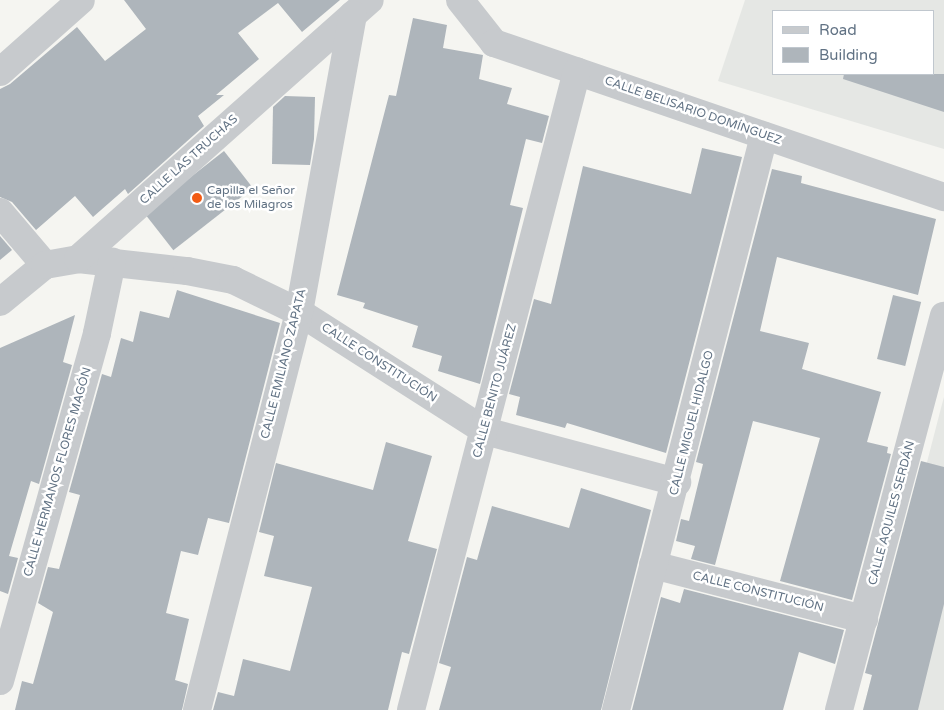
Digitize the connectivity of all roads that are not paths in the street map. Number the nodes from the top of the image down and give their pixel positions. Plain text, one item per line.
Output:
1 (81, 0) edge
2 (460, 0) edge
3 (361, 7) edge
4 (577, 71) junction
5 (0, 72) edge
6 (764, 136) junction
7 (944, 198) edge
8 (0, 212) edge
9 (78, 259) junction
10 (112, 262) junction
11 (45, 265) junction
12 (0, 302) edge
13 (299, 312) junction
14 (944, 316) edge
15 (485, 431) junction
16 (677, 482) junction
17 (653, 565) junction
18 (864, 619) junction
19 (0, 681) edge
20 (197, 710) edge
21 (411, 710) edge
22 (616, 710) edge
23 (839, 710) edge

1 - 5 street
2 - 4 street, CALLE BELISARIO DOMÍNGUEZ
3 - 9 street, CALLE LAS TRUCHAS
3 - 13 street, CALLE EMILIANO ZAPATA
4 - 6 street, CALLE BELISARIO DOMÍNGUEZ
4 - 15 street, CALLE BENITO JUÁREZ
6 - 7 street, CALLE BELISARIO DOMÍNGUEZ
6 - 16 street, CALLE MIGUEL HIDALGO
8 - 11 street
9 - 10 street, CALLE CONSTITUCIÓN
9 - 11 street
10 - 13 street, CALLE CONSTITUCIÓN
10 - 19 street, CALLE HERMANOS FLORES MAGÓN
11 - 12 street
13 - 15 street, CALLE CONSTITUCIÓN
13 - 20 street, CALLE EMILIANO ZAPATA
14 - 18 street, CALLE AQUILES SERDÁN
15 - 16 street, CALLE CONSTITUCIÓN
15 - 21 street, CALLE BENITO JUÁREZ
16 - 17 street, CALLE MIGUEL HIDALGO
17 - 18 street, CALLE CONSTITUCIÓN
17 - 22 street, CALLE MIGUEL HIDALGO
18 - 23 street, CALLE AQUILES SERDÁN

